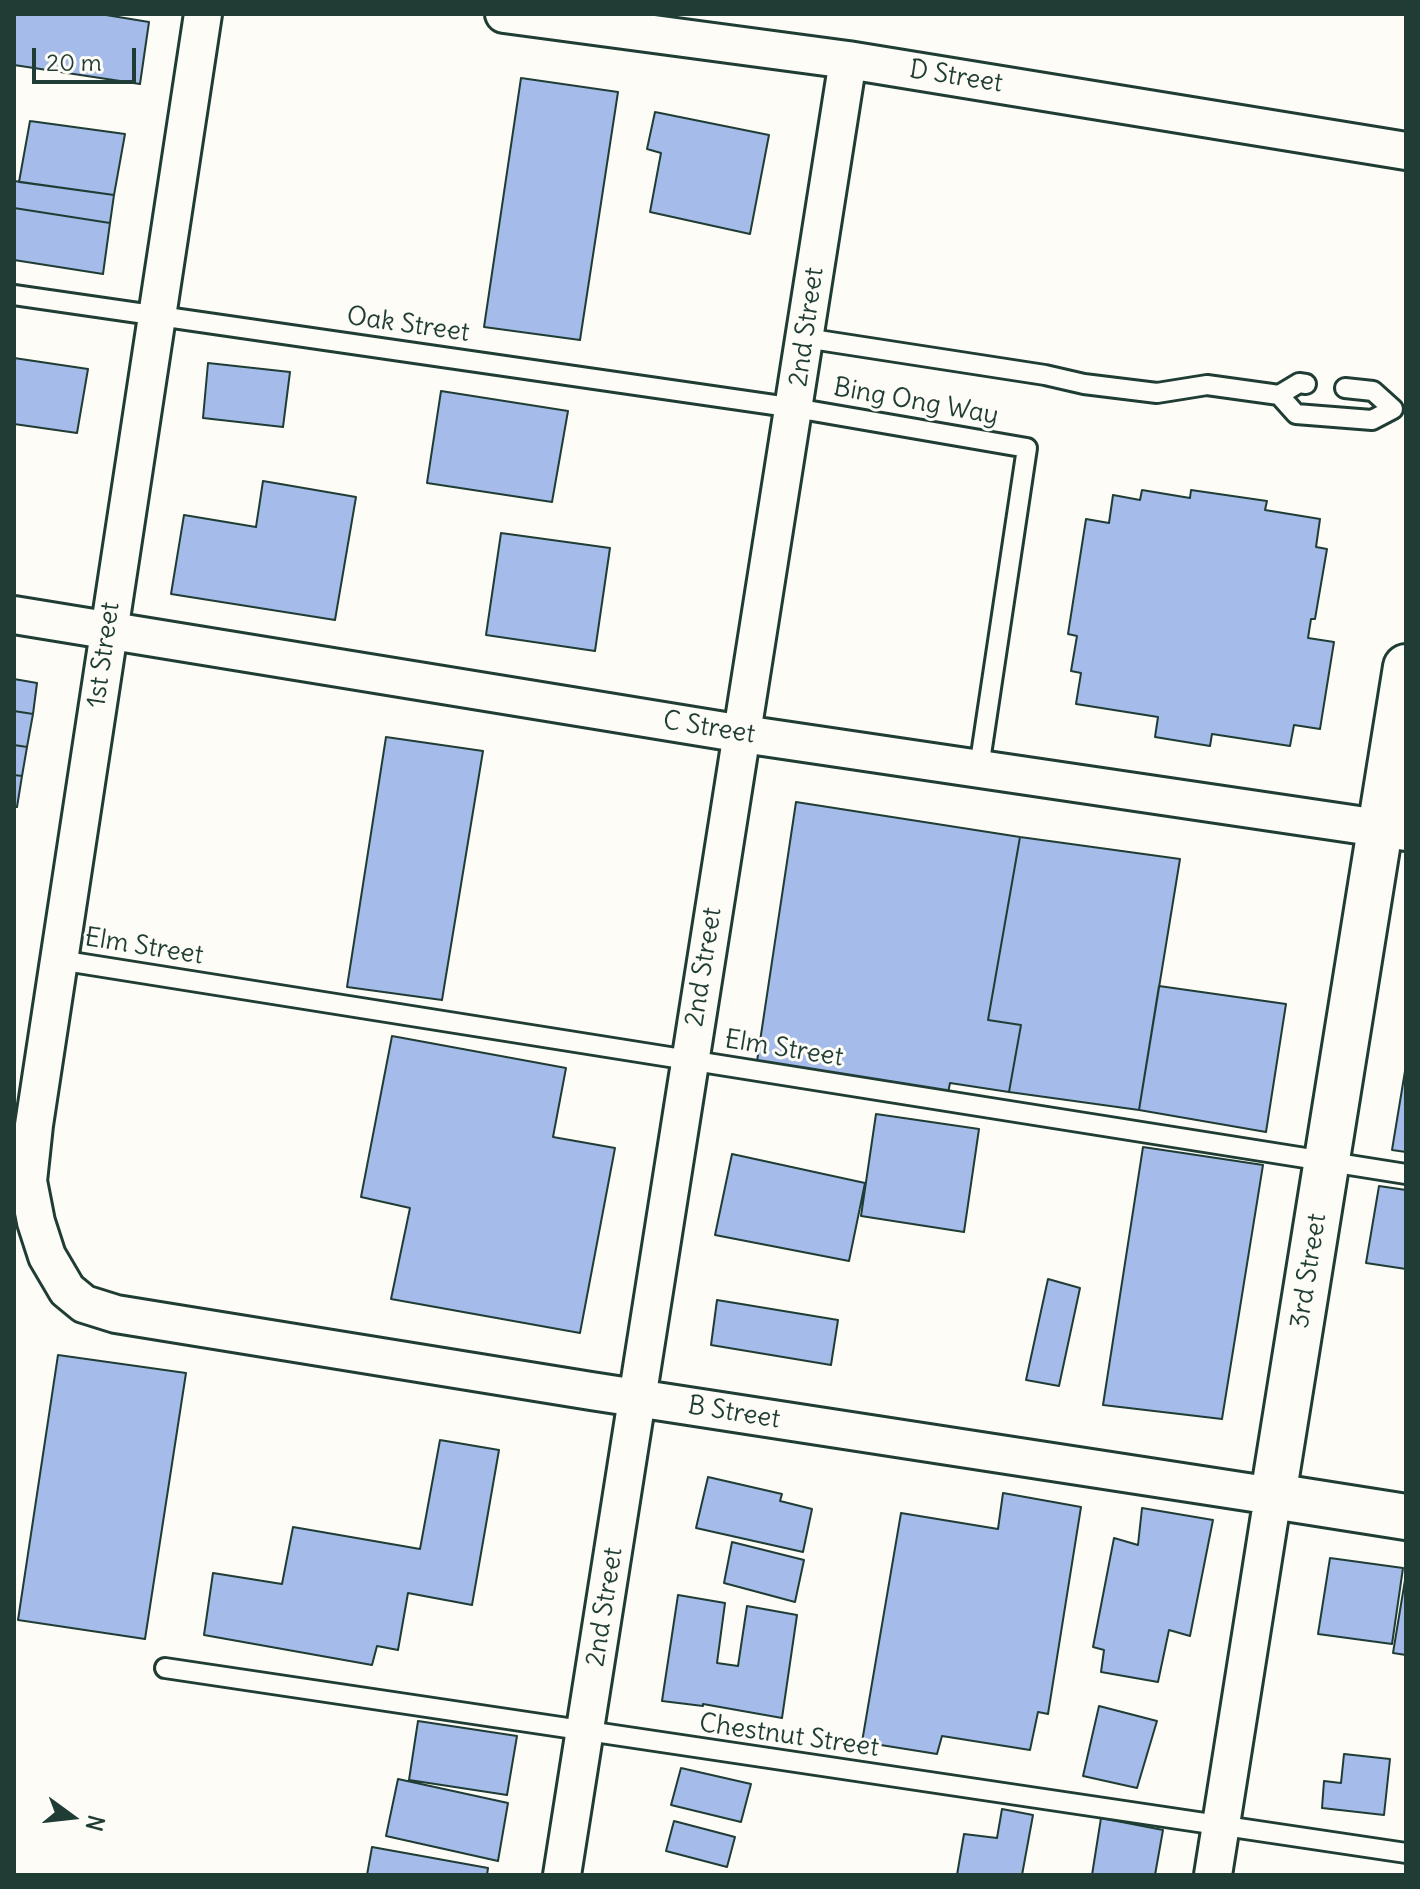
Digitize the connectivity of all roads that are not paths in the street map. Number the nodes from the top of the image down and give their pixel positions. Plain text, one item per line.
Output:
1 (203, 14) edge
2 (504, 14) edge
3 (848, 60) junction
4 (1406, 151) edge
5 (14, 295) edge
6 (158, 315) junction
7 (805, 338) junction
8 (1306, 384) dead end
9 (1345, 388) dead end
10 (1279, 395) junction
11 (795, 408) junction
12 (1400, 410) edge
13 (14, 615) edge
14 (107, 630) junction
15 (1406, 667) edge
16 (743, 734) junction
17 (979, 768) junction
18 (1393, 830) edge
19 (59, 960) junction
20 (689, 1060) junction
21 (1327, 1162) junction
22 (1406, 1174) edge
23 (67, 1290) joint
24 (639, 1398) junction
25 (1273, 1496) junction
26 (1406, 1517) edge
27 (165, 1668) dead end
28 (585, 1733) junction
29 (1221, 1825) junction
30 (1406, 1853) edge
31 (562, 1875) edge
32 (1213, 1875) edge

1 - 6 street, 1st Street
2 - 3 street, D Street
3 - 4 street, D Street
3 - 7 street, 2nd Street
5 - 6 lane, Oak Street
6 - 11 lane, Oak Street
6 - 14 street, 1st Street
7 - 10 lane
7 - 11 street, 2nd Street
8 - 10 lane
9 - 12 lane
10 - 12 lane
11 - 16 street, 2nd Street
11 - 17 lane, Bing Ong Way
13 - 14 street, C Street
14 - 16 street, C Street
14 - 19 street, 1st Street
15 - 18 street, 3rd Street
16 - 17 street, C Street
16 - 20 street, 2nd Street
17 - 18 street, C Street
18 - 21 street, 3rd Street
19 - 20 lane, Elm Street
19 - 23 street, 1st Street
20 - 21 lane, Elm Street
20 - 24 street, 2nd Street
21 - 22 lane, Elm Street
21 - 25 street, 3rd Street
23 - 24 street, B Street
24 - 25 street, B Street
24 - 28 street, 2nd Street
25 - 26 street, B Street
25 - 29 street, 3rd Street
27 - 28 lane, Chestnut Street
28 - 29 lane, Chestnut Street
28 - 31 street, 2nd Street
29 - 30 lane, Chestnut Street
29 - 32 street, 3rd Street

